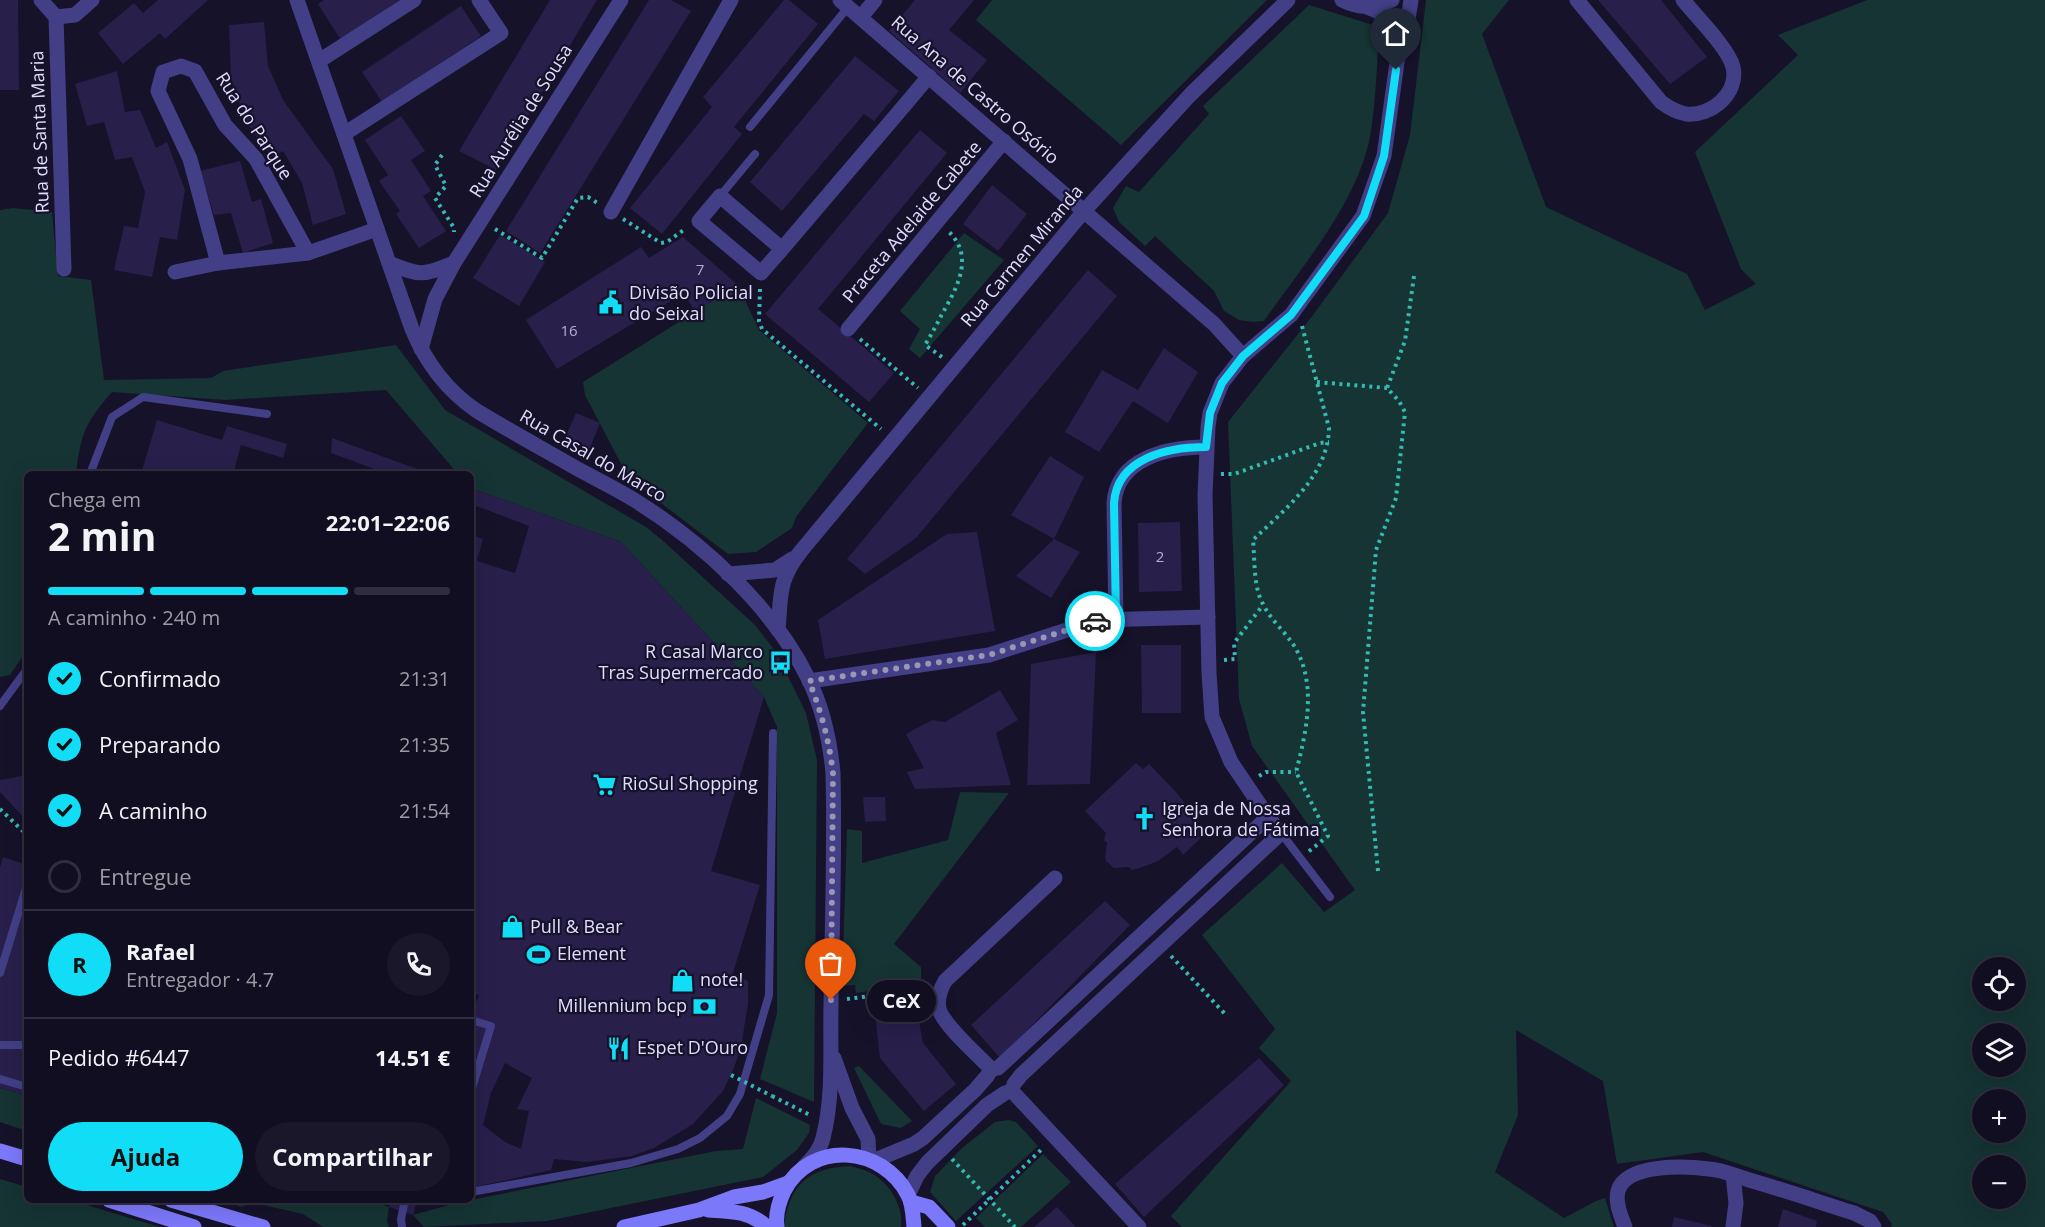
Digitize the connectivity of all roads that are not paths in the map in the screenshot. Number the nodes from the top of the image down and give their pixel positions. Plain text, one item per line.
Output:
1 (41, 0) edge
2 (92, 0) edge
3 (414, 0) edge
4 (479, 0) edge
5 (621, 0) edge
6 (730, 0) edge
7 (875, 0) edge
8 (1288, 0) edge
9 (1342, 0) edge
10 (1392, 0) edge
11 (1411, 0) edge
12 (1577, 0) edge
13 (1683, 0) edge
14 (298, 1) edge
15 (844, 3) edge
16 (1367, 7) junction
17 (56, 17) junction
18 (861, 17) junction
19 (1399, 48) junction
20 (319, 61) junction
21 (929, 76) junction
22 (750, 127) dead end
23 (344, 134) junction
24 (1005, 141) junction
25 (755, 154) dead end
26 (720, 196) junction
27 (1084, 210) junction
28 (612, 212) road end
29 (377, 229) junction
30 (782, 249) junction
31 (308, 253) junction
32 (218, 263) junction
33 (389, 263) junction
34 (454, 263) junction
35 (64, 269) dead end
36 (176, 272) dead end
37 (848, 329) road end
38 (421, 349) junction
39 (1243, 356) junction
40 (267, 414) dead end
41 (1206, 447) junction
42 (91, 471) edge
43 (801, 551) junction
44 (728, 574) junction
45 (1208, 617) junction
46 (1116, 619) junction
47 (778, 630) junction
48 (24, 673) edge
49 (809, 681) junction
50 (10, 690) junction
51 (0, 692) edge
52 (0, 706) edge
53 (773, 733) dead end
54 (1268, 817) junction
55 (1281, 833) junction
56 (1055, 878) dead end
57 (24, 895) edge
58 (1330, 897) dead end
59 (0, 973) edge
60 (474, 1021) edge
61 (0, 1045) edge
62 (24, 1045) edge
63 (832, 1052) junction
64 (993, 1071) junction
65 (0, 1079) edge
66 (474, 1081) edge
67 (24, 1086) edge
68 (1010, 1089) junction
69 (0, 1151) edge
70 (24, 1158) edge
71 (871, 1160) junction
72 (803, 1168) junction
73 (1733, 1175) junction
74 (788, 1183) junction
75 (474, 1191) edge
76 (910, 1198) junction
77 (119, 1203) edge
78 (172, 1203) edge
79 (404, 1203) edge
80 (193, 1204) edge
81 (699, 1210) junction
82 (188, 1225) edge
83 (263, 1227) edge
84 (402, 1227) edge
85 (624, 1227) edge
86 (767, 1227) edge
87 (777, 1227) edge
88 (914, 1227) edge
89 (948, 1227) edge
90 (1139, 1227) edge
91 (1625, 1227) edge
92 (1732, 1227) edge
93 (1874, 1227) edge

1 - 17 street
2 - 17 street
3 - 20 street
4 - 23 street
5 - 34 street, Rua Aurélia de Sousa
6 - 28 street
7 - 18 street
8 - 27 street, Rua Carmen Miranda
9 - 16 street
10 - 16 street
11 - 19 street
12 - 13 street
14 - 20 street, Rua Casal do Marco
15 - 18 street, Rua Ana de Castro Osório
15 - 22 lane
16 - 19 street
17 - 35 street, Rua de Santa Maria
18 - 21 street, Rua Ana de Castro Osório
19 - 39 street
20 - 23 street, Rua Casal do Marco
21 - 24 street, Rua Ana de Castro Osório
21 - 30 street
23 - 29 street, Rua Casal do Marco
24 - 27 street, Rua Ana de Castro Osório
24 - 37 street, Praceta Adelaide Cabete
25 - 26 lane
26 - 30 street
26 - 30 street
27 - 39 street, Rua Ana de Castro Osório
27 - 43 street, Rua Carmen Miranda
29 - 31 street
29 - 33 street, Rua Casal do Marco
31 - 32 street
31 - 32 street, Rua do Parque
32 - 36 street
33 - 34 street
33 - 38 street, Rua Casal do Marco
34 - 38 street, Rua Aurélia de Sousa
38 - 44 street, Rua Casal do Marco
39 - 41 street
40 - 42 lane
41 - 45 street
41 - 46 street
43 - 44 street, Rua Carmen Miranda
43 - 47 street, Rua Carmen Miranda
44 - 47 street, Rua Casal do Marco
45 - 46 street
45 - 54 street
46 - 49 street
47 - 49 street, Rua Casal do Marco
48 - 50 lane
49 - 63 street, Rua Casal do Marco
50 - 51 lane
50 - 52 lane
53 - 75 lane
54 - 55 street
54 - 64 street
55 - 58 lane
55 - 68 street
56 - 64 street
57 - 59 lane
60 - 66 lane
61 - 62 lane
63 - 71 street, Rua Casal do Marco
63 - 72 street, Rua Casal do Marco
64 - 68 street
64 - 68 street
64 - 71 street
65 - 67 lane
68 - 76 street
68 - 90 street
69 - 70 main road
71 - 72 main road
71 - 76 main road
72 - 74 main road
73 - 91 street
73 - 92 street
73 - 93 street
74 - 81 main road
74 - 87 main road
76 - 88 main road
76 - 89 main road
77 - 82 main road
78 - 82 main road
79 - 84 lane
80 - 83 main road
81 - 85 main road
81 - 86 main road

